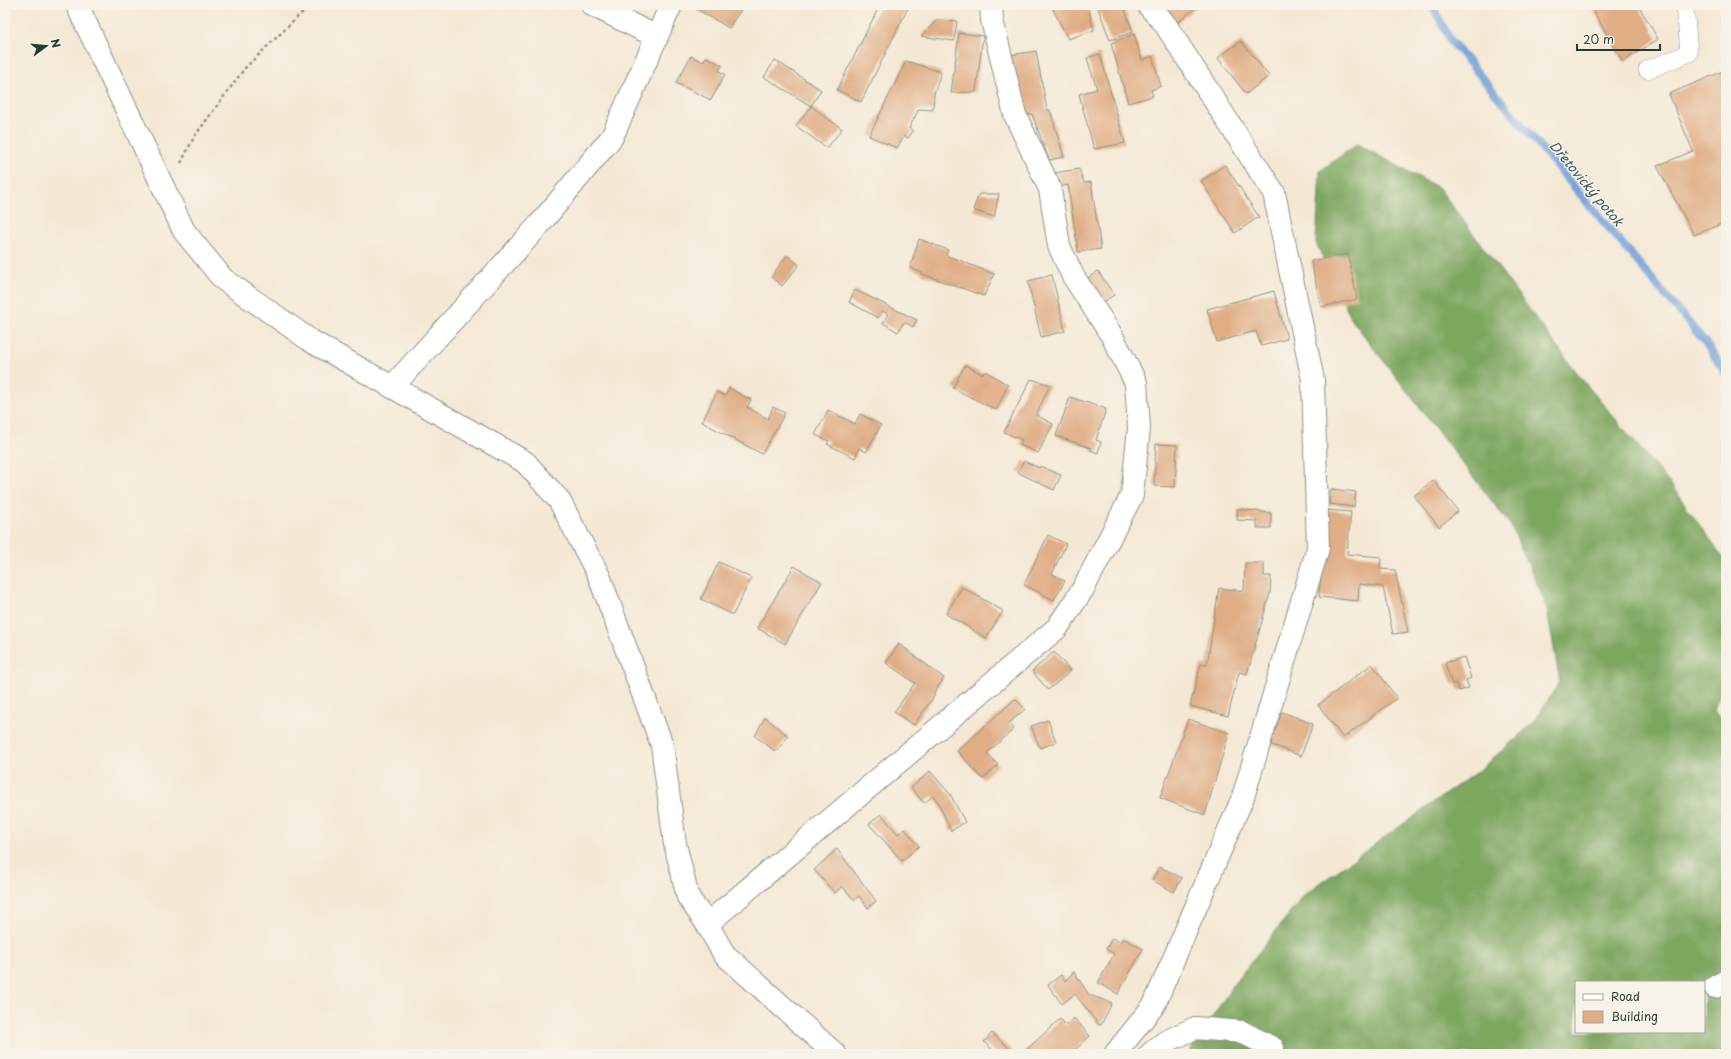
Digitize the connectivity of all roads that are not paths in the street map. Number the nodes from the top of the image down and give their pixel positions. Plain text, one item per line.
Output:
1 (77, 5) edge
2 (592, 5) edge
3 (671, 5) edge
4 (991, 5) edge
5 (1148, 5) edge
6 (1685, 5) edge
7 (657, 36) junction
8 (1647, 70) dead end
9 (392, 387) junction
10 (707, 924) junction
11 (1273, 1048) dead end
12 (835, 1054) edge
13 (1115, 1054) edge
14 (1150, 1054) edge

1 - 9 street
2 - 7 street
3 - 7 street
4 - 10 street
5 - 13 street
6 - 8 lane
7 - 9 street
9 - 10 street
10 - 12 street
11 - 14 street

